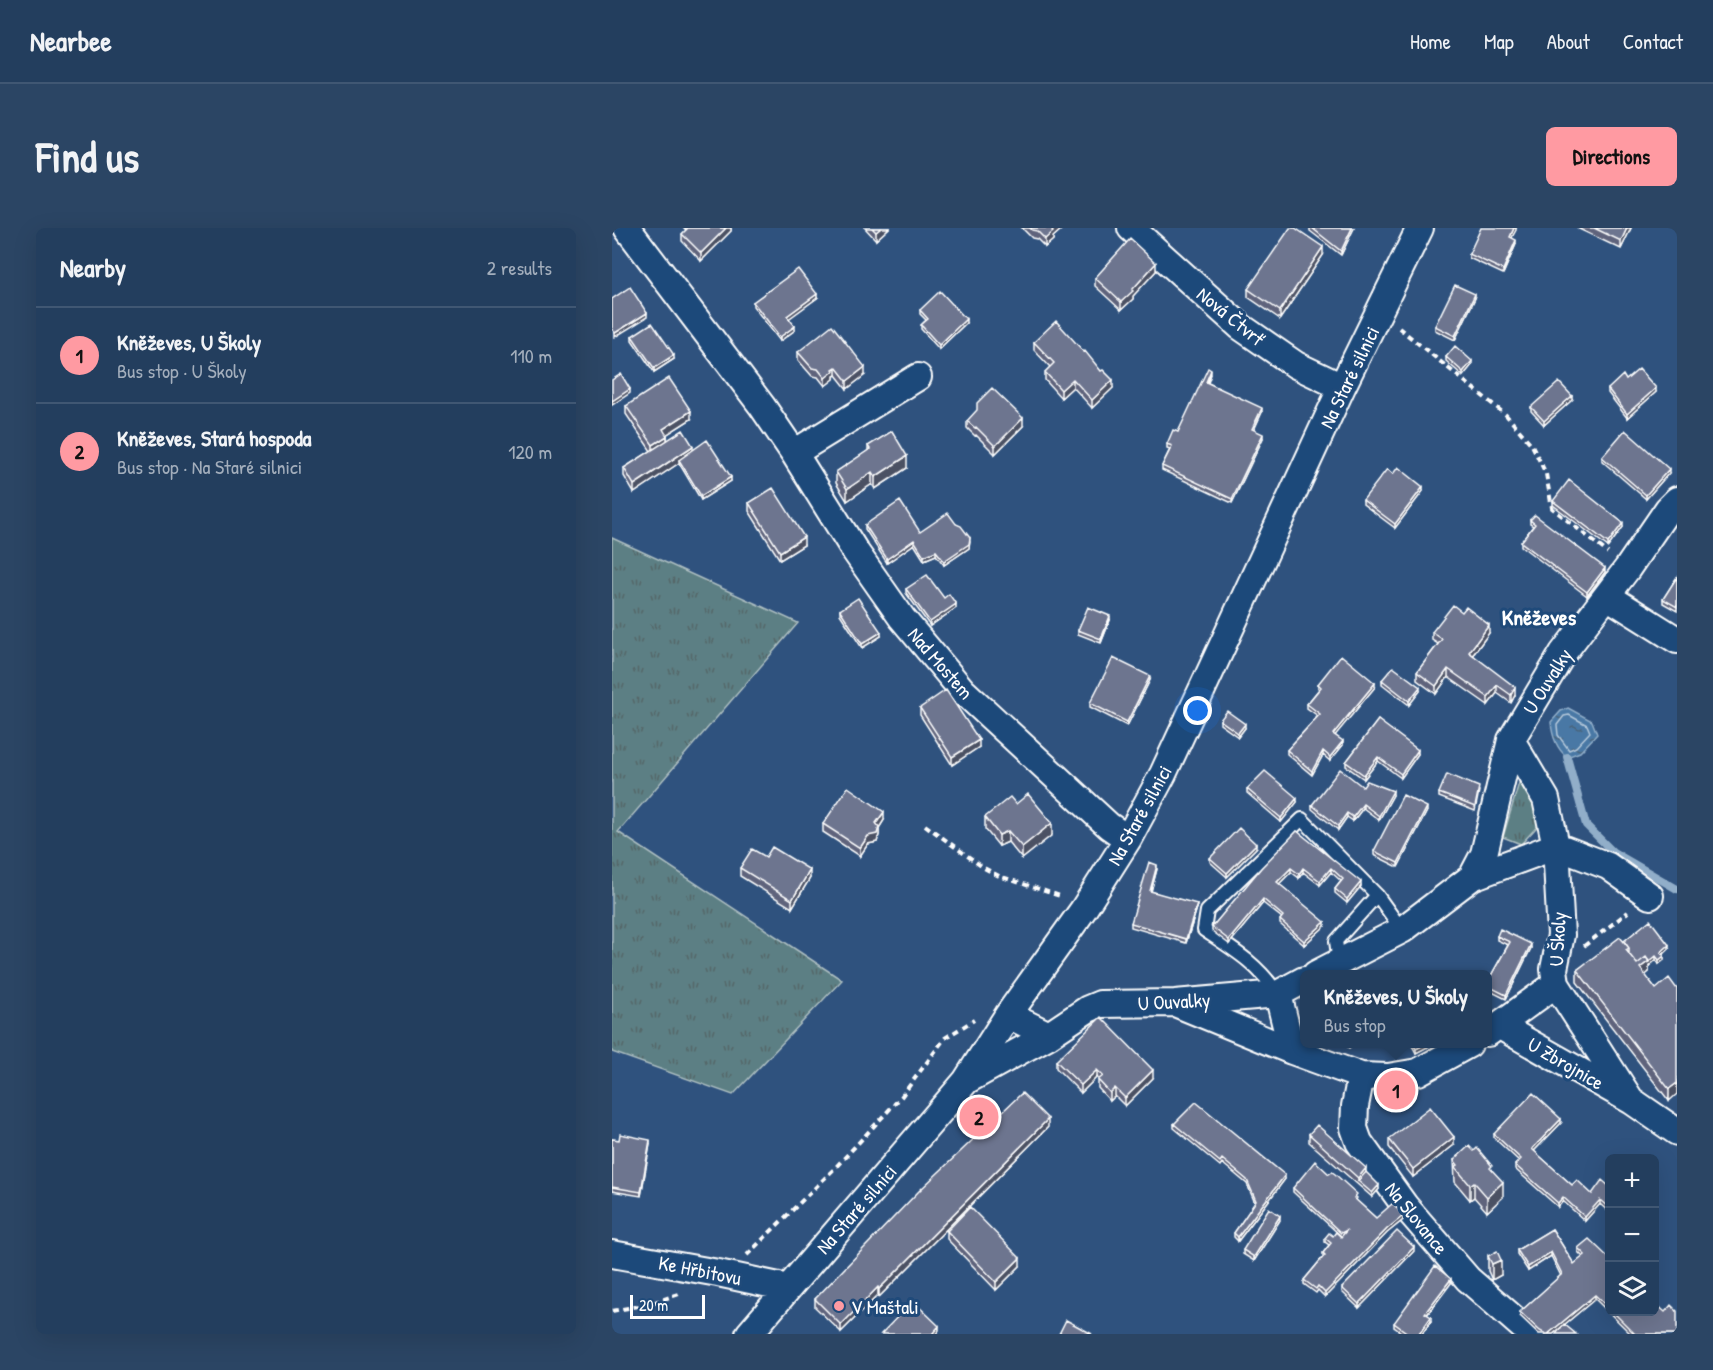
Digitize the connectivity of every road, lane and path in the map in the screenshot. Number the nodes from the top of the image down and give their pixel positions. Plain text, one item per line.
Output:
1 (627, 228) edge
2 (1131, 228) edge
3 (1420, 228) edge
4 (1370, 334) junction
5 (918, 377) dead end
6 (1342, 387) junction
7 (794, 453) junction
8 (1677, 500) edge
9 (1627, 569) junction
10 (1607, 596) junction
11 (1677, 640) edge
12 (1511, 740) junction
13 (925, 825) dead end
14 (1128, 839) junction
15 (1556, 846) junction
16 (1472, 877) junction
17 (1377, 895) junction
18 (1650, 896) joint
19 (1083, 910) junction
20 (1402, 930) junction
21 (1340, 963) junction
22 (1326, 970) edge
23 (1555, 976) junction
24 (1300, 983) edge
25 (1278, 994) junction
26 (1175, 1003) junction
27 (1008, 1015) junction
28 (1494, 1029) edge
29 (1049, 1035) junction
30 (1462, 1048) edge
31 (1292, 1051) junction
32 (1361, 1076) junction
33 (966, 1081) junction
34 (1632, 1101) junction
35 (1677, 1132) edge
36 (612, 1254) edge
37 (724, 1274) junction
38 (788, 1288) junction
39 (612, 1311) edge
40 (749, 1334) edge
41 (1531, 1334) edge

1 - 7 street, Nad Mostem
2 - 6 street, Nová Čtvrť
3 - 4 street, Na Staré silnici
4 - 6 street, Na Staré silnici
4 - 9 path
5 - 7 street
6 - 14 street, Na Staré silnici
7 - 14 street, Nad Mostem
8 - 9 street, U Ouvalky
9 - 10 street, U Ouvalky
10 - 11 street
10 - 12 street, U Ouvalky
12 - 15 street
12 - 16 street, U Ouvalky
13 - 19 path
14 - 19 street, Na Staré silnici
15 - 16 street, U Ouvalky
15 - 18 street
15 - 23 street, U Školy
16 - 20 street, U Ouvalky
17 - 20 lane
17 - 21 lane
17 - 25 lane
18 - 23 path
19 - 27 street, Na Staré silnici
20 - 21 street, U Ouvalky
21 - 22 street, U Ouvalky
23 - 28 street, U Školy
23 - 34 street, U Zbrojnice
24 - 25 street, U Ouvalky
25 - 26 street, U Ouvalky
25 - 31 street
26 - 29 street, U Ouvalky
26 - 31 street
27 - 29 street
27 - 33 street, Na Staré silnici
27 - 37 path
28 - 34 street, U Zbrojnice
29 - 33 street, U Ouvalky
30 - 32 street
31 - 32 street
32 - 41 street, Na Slovance
33 - 38 street, Na Staré silnici
34 - 35 street, U Zbrojnice
36 - 37 street, Ke Hřbitovu
37 - 38 street, Ke Hřbitovu
37 - 39 path
38 - 40 street, Na Staré silnici

